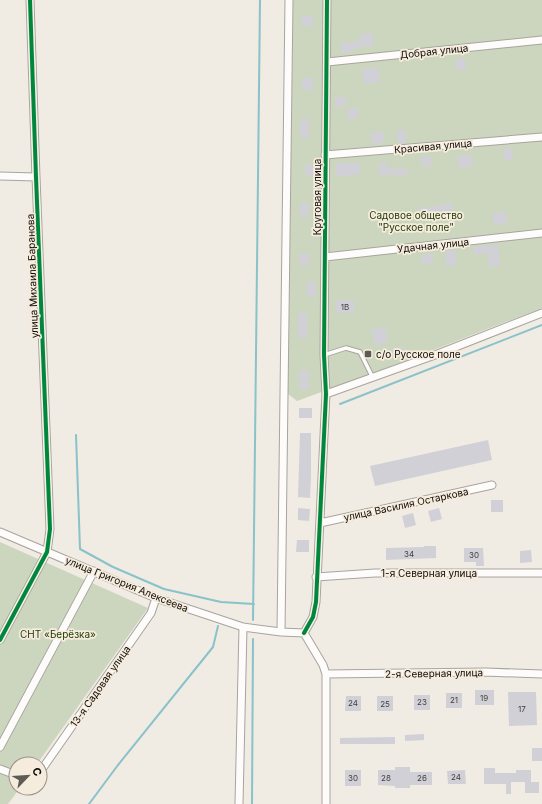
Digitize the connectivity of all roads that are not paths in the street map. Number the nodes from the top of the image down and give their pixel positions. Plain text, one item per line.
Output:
1 (30, 0) edge
2 (289, 0) edge
3 (327, 0) edge
4 (542, 40) edge
5 (327, 62) junction
6 (542, 137) edge
7 (325, 155) junction
8 (0, 176) edge
9 (36, 177) junction
10 (542, 233) edge
11 (325, 257) junction
12 (542, 313) edge
13 (324, 355) junction
14 (373, 378) junction
15 (326, 394) junction
16 (492, 485) dead end
17 (320, 523) junction
18 (0, 532) edge
19 (47, 552) junction
20 (94, 571) junction
21 (542, 573) edge
22 (316, 577) junction
23 (156, 598) junction
24 (243, 627) junction
25 (281, 632) junction
26 (304, 633) junction
27 (0, 640) edge
28 (326, 674) junction
29 (542, 674) edge
30 (0, 747) edge
31 (48, 761) edge
32 (239, 804) edge
33 (326, 804) edge

1 - 9 street, улица Михаила Баранова
2 - 25 street
3 - 5 street, Круговая улица
4 - 5 street, Добрая улица
5 - 7 street, Круговая улица
6 - 7 street, Красивая улица
7 - 11 street, Круговая улица
8 - 9 street
9 - 19 street, улица Михаила Баранова
10 - 11 street, Удачная улица
11 - 13 street, Круговая улица
12 - 14 street
13 - 14 lane
13 - 15 street, Круговая улица
14 - 15 street
15 - 17 street, Круговая улица
16 - 17 street, улица Василия Остаркова
17 - 22 street, Круговая улица
18 - 19 street, улица Григория Алексеева
19 - 20 street, улица Григория Алексеева
19 - 27 street
20 - 23 street, улица Григория Алексеева
20 - 30 street
21 - 22 street, 1-я Северная улица
22 - 26 street, Круговая улица
23 - 24 street, улица Григория Алексеева
23 - 31 street, 13-я Садовая улица
24 - 25 street, улица Григория Алексеева
24 - 32 street
25 - 26 street, улица Григория Алексеева
26 - 28 street
28 - 29 street, 2-я Северная улица
28 - 33 street

